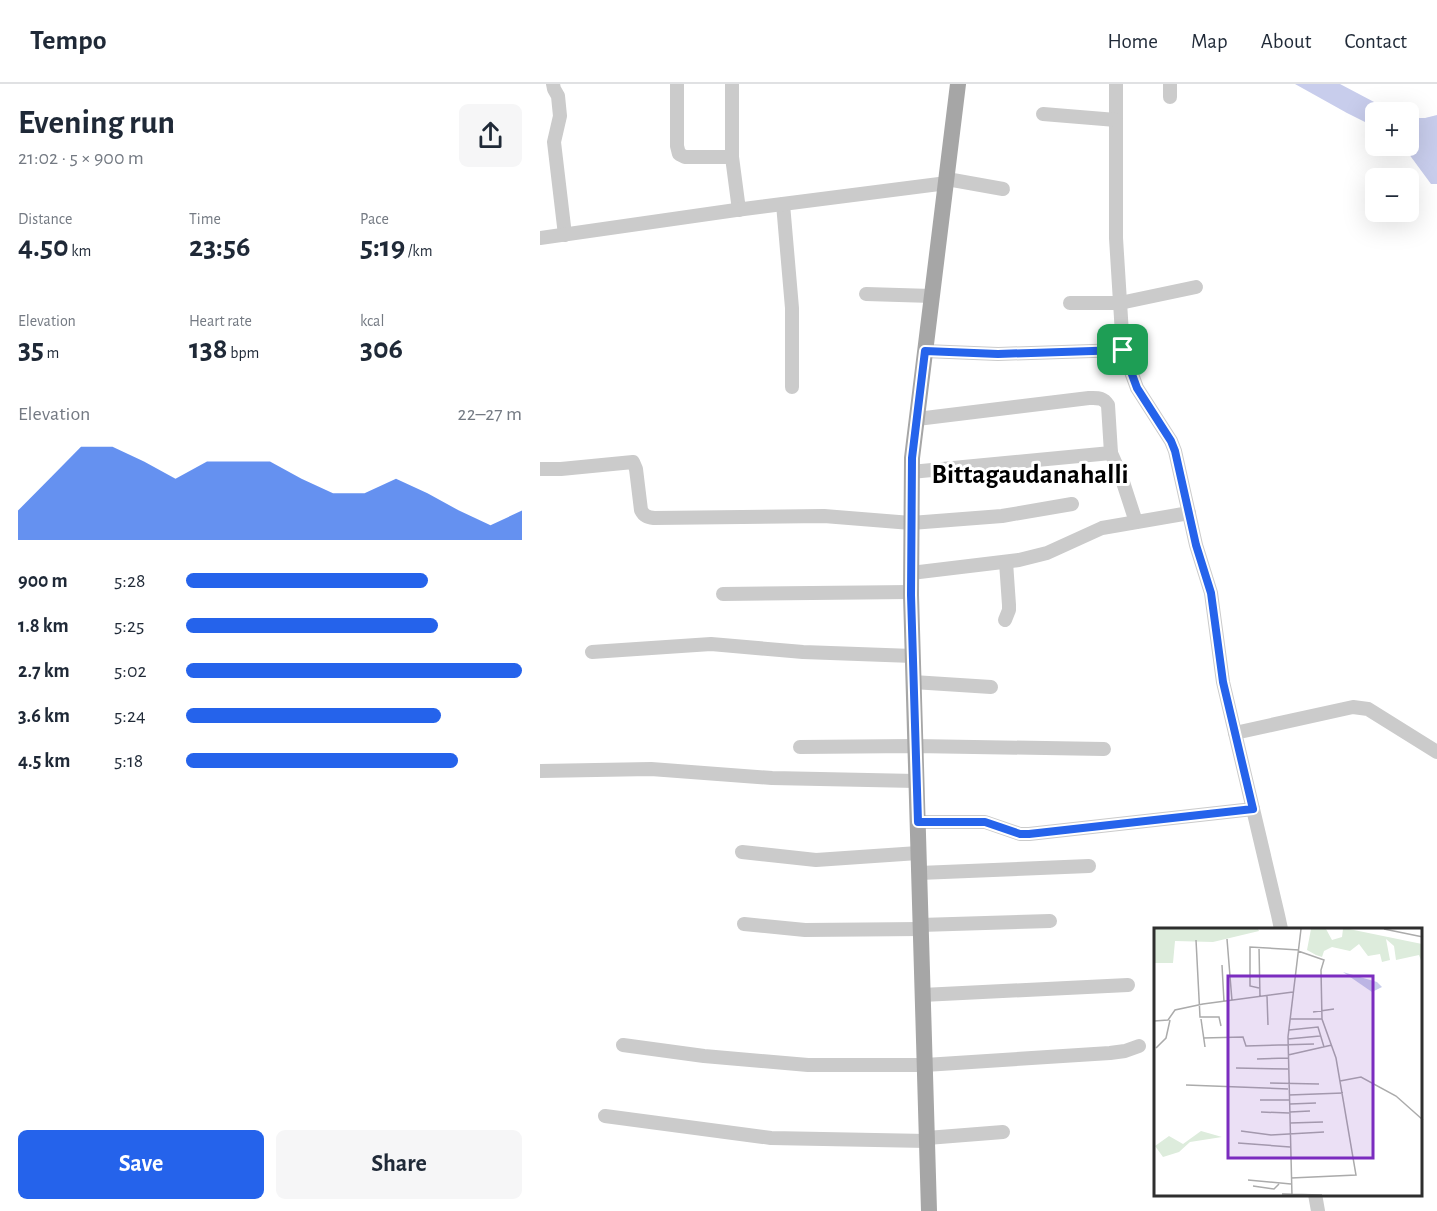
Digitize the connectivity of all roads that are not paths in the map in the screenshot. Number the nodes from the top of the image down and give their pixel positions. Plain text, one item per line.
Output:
1 (554, 84) edge
2 (677, 84) edge
3 (732, 84) edge
4 (958, 84) edge
5 (1116, 84) edge
6 (1043, 114) dead end
7 (1116, 120) junction
8 (732, 157) junction
9 (947, 181) junction
10 (1003, 189) dead end
11 (783, 204) junction
12 (739, 210) junction
13 (565, 235) junction
14 (540, 238) edge
15 (1196, 287) dead end
16 (866, 294) dead end
17 (932, 296) junction
18 (1070, 303) dead end
19 (1120, 303) junction
20 (1123, 350) junction
21 (925, 351) junction
22 (792, 387) dead end
23 (917, 419) junction
24 (1111, 453) junction
25 (540, 469) edge
26 (911, 472) junction
27 (1072, 504) dead end
28 (1189, 513) junction
29 (1136, 522) junction
30 (911, 523) junction
31 (1006, 562) junction
32 (911, 573) junction
33 (911, 592) junction
34 (723, 594) dead end
35 (1005, 620) dead end
36 (592, 652) dead end
37 (913, 656) junction
38 (913, 682) junction
39 (991, 687) dead end
40 (1235, 732) junction
41 (915, 746) junction
42 (800, 747) dead end
43 (1104, 748) dead end
44 (1437, 752) edge
45 (540, 771) edge
46 (916, 782) junction
47 (1253, 809) junction
48 (918, 822) junction
49 (742, 852) dead end
50 (918, 853) junction
51 (1089, 866) dead end
52 (919, 873) junction
53 (1050, 921) dead end
54 (744, 924) dead end
55 (920, 927) junction
56 (1281, 928) edge
57 (1128, 985) dead end
58 (922, 995) junction
59 (623, 1045) dead end
60 (1139, 1046) dead end
61 (924, 1065) junction
62 (605, 1116) dead end
63 (1003, 1132) dead end
64 (927, 1139) junction
65 (1316, 1196) edge
66 (929, 1211) edge
67 (1318, 1211) edge

1 - 13 street
2 - 8 street
3 - 8 street
4 - 9 main road
5 - 7 street
6 - 7 street
7 - 19 street
8 - 12 street
9 - 10 street
9 - 11 street
9 - 17 main road
11 - 12 street
11 - 22 street
12 - 13 street
13 - 14 street
15 - 19 street
16 - 17 street
17 - 21 main road
18 - 19 street
19 - 20 street
20 - 21 street
20 - 28 street
21 - 23 main road
23 - 24 street
23 - 26 main road
24 - 26 street
24 - 29 street
25 - 30 street
26 - 30 main road
27 - 30 street
28 - 29 street
28 - 40 street
29 - 31 street
30 - 32 main road
31 - 32 street
31 - 35 street
32 - 33 main road
33 - 34 street
33 - 37 main road
36 - 37 street
37 - 38 main road
38 - 39 street
38 - 41 main road
40 - 44 street
40 - 47 street
41 - 42 street
41 - 43 street
41 - 46 main road
45 - 46 street
46 - 48 main road
47 - 48 street
47 - 56 street
48 - 50 main road
49 - 50 street
50 - 52 main road
51 - 52 street
52 - 55 main road
53 - 55 street
54 - 55 street
55 - 58 main road
57 - 58 street
58 - 61 main road
59 - 61 street
60 - 61 street
61 - 64 main road
62 - 64 street
63 - 64 street
64 - 66 main road
65 - 67 street

